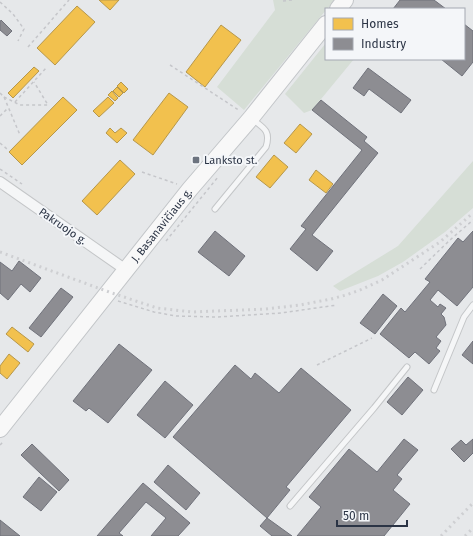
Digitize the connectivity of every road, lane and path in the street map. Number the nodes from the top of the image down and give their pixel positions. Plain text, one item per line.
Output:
1 (69, 0) edge
2 (292, 0) edge
3 (345, 0) edge
4 (283, 1) dead end
5 (0, 2) edge
6 (339, 8) edge
7 (325, 25) edge
8 (18, 41) dead end
9 (28, 47) dead end
10 (170, 65) dead end
11 (47, 67) dead end
12 (34, 82) junction
13 (0, 93) edge
14 (4, 97) junction
15 (14, 102) junction
16 (8, 108) junction
17 (0, 116) edge
18 (251, 118) junction
19 (20, 135) dead end
20 (0, 143) edge
21 (7, 149) dead end
22 (0, 169) edge
23 (142, 172) dead end
24 (0, 182) edge
25 (22, 184) dead end
26 (190, 189) junction
27 (216, 209) dead end
28 (473, 220) edge
29 (420, 269) dead end
30 (126, 270) junction
31 (106, 296) junction
32 (337, 304) dead end
33 (473, 305) edge
34 (372, 338) dead end
35 (317, 365) dead end
36 (407, 368) dead end
37 (434, 390) dead end
38 (0, 429) edge
39 (290, 506) dead end

1 - 9 path
2 - 4 path
3 - 6 main road
5 - 8 path
7 - 18 main road, J. Basanavičiaus g.
10 - 18 path
11 - 12 path
12 - 15 path
12 - 15 path
13 - 14 path
14 - 15 path
14 - 16 path
16 - 17 path
16 - 19 path
18 - 26 main road, J. Basanavičiaus g.
18 - 27 lane
20 - 21 path
22 - 25 path
23 - 26 path
24 - 30 street, Pakruojo g.
26 - 30 main road, J. Basanavičiaus g.
28 - 29 path
30 - 31 main road, J. Basanavičiaus g.
31 - 32 path
31 - 38 main road, J. Basanavičiaus g.
33 - 37 lane
34 - 35 path
36 - 39 lane

